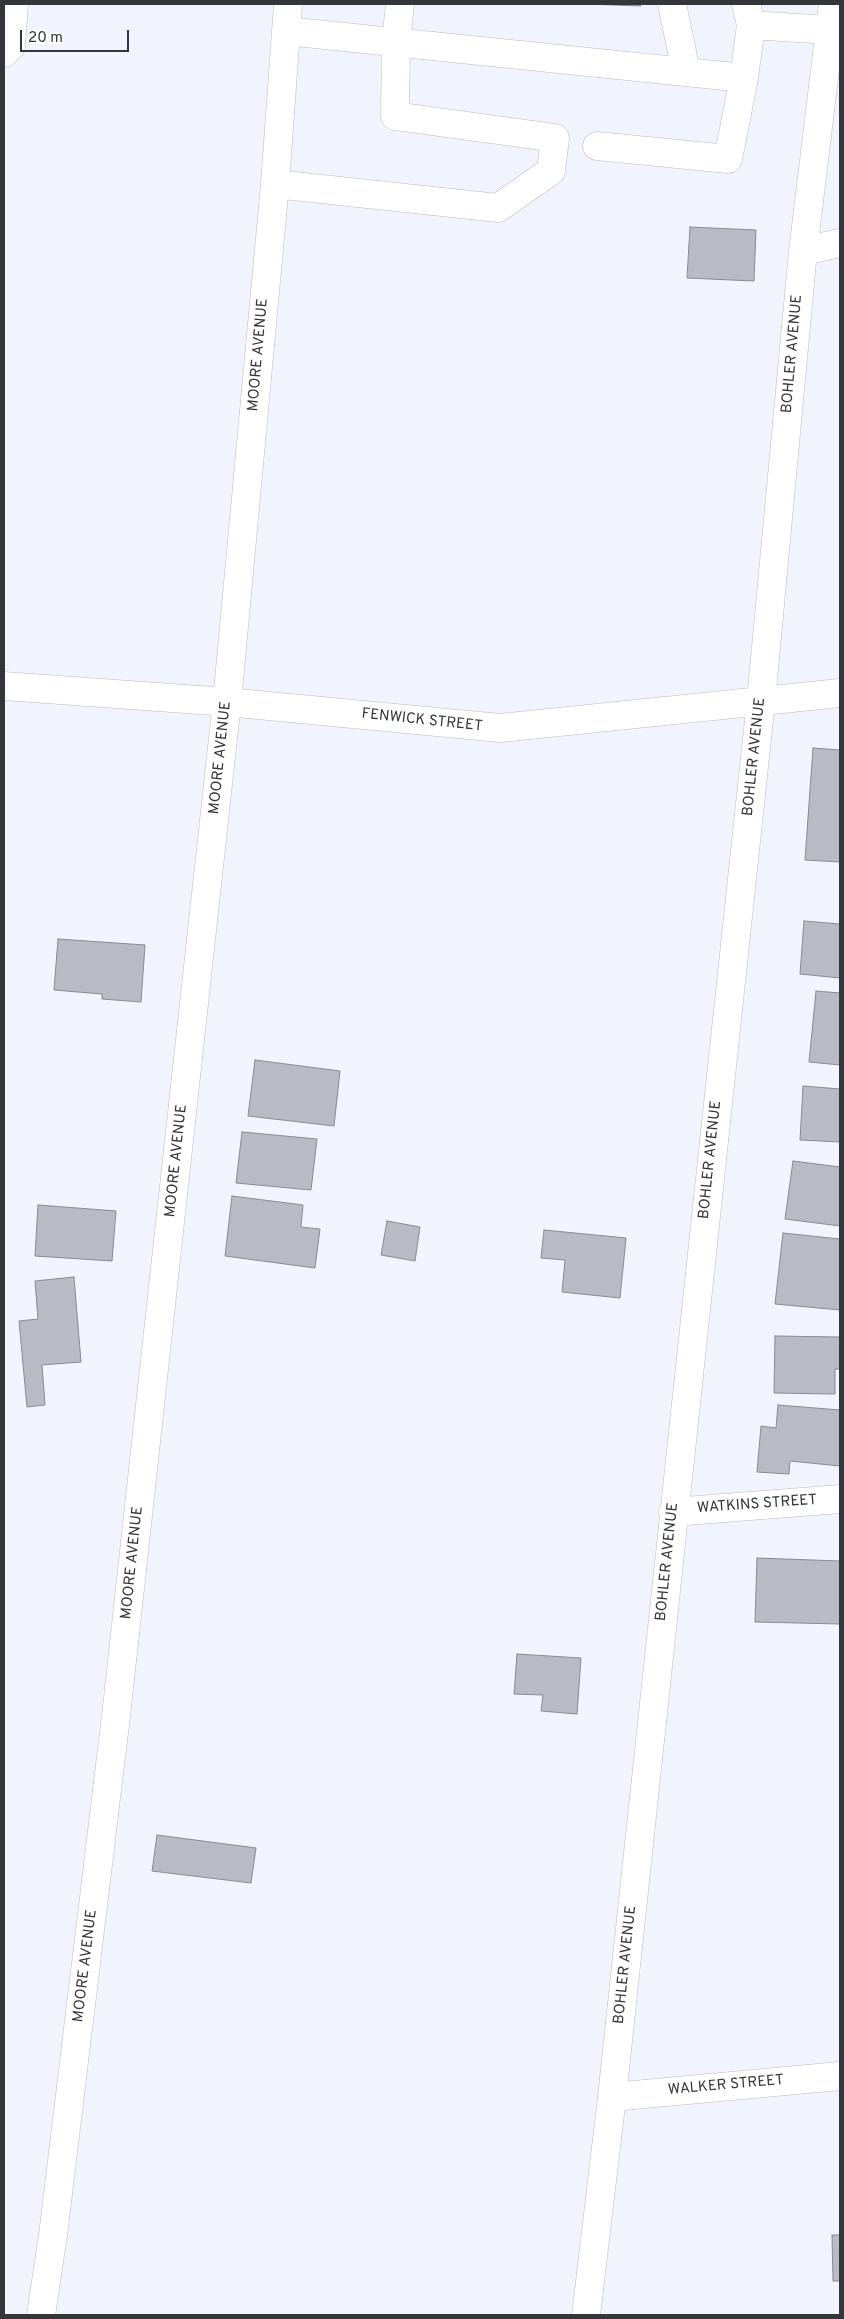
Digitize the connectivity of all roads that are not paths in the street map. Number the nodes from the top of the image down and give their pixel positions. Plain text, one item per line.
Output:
1 (14, 4) edge
2 (288, 4) edge
3 (400, 4) edge
4 (672, 4) edge
5 (833, 4) edge
6 (748, 14) edge
7 (829, 30) junction
8 (286, 31) junction
9 (396, 42) junction
10 (4, 53) edge
11 (686, 71) junction
12 (744, 78) junction
13 (597, 146) dead end
14 (275, 184) junction
15 (840, 243) edge
16 (803, 252) junction
17 (4, 686) edge
18 (840, 692) edge
19 (761, 701) junction
20 (227, 702) junction
21 (840, 1499) edge
22 (674, 1512) junction
23 (840, 2076) edge
24 (612, 2097) junction
25 (41, 2315) edge
26 (586, 2315) edge

1 - 10 street
2 - 8 street, MOORE AVENUE
3 - 9 street
4 - 11 street
5 - 7 street, BOHLER AVENUE
6 - 7 street
6 - 12 street
7 - 16 street, BOHLER AVENUE
8 - 9 street
8 - 14 street, MOORE AVENUE
9 - 11 street
9 - 14 street
11 - 12 street
12 - 13 street
14 - 20 street, MOORE AVENUE
15 - 16 street
16 - 19 street, BOHLER AVENUE
17 - 20 street, FENWICK STREET
18 - 19 street, FENWICK STREET
19 - 20 street, FENWICK STREET
19 - 22 street, BOHLER AVENUE
20 - 25 street, MOORE AVENUE
21 - 22 street, WATKINS STREET
22 - 24 street, BOHLER AVENUE
23 - 24 street, WALKER STREET
24 - 26 street, BOHLER AVENUE

